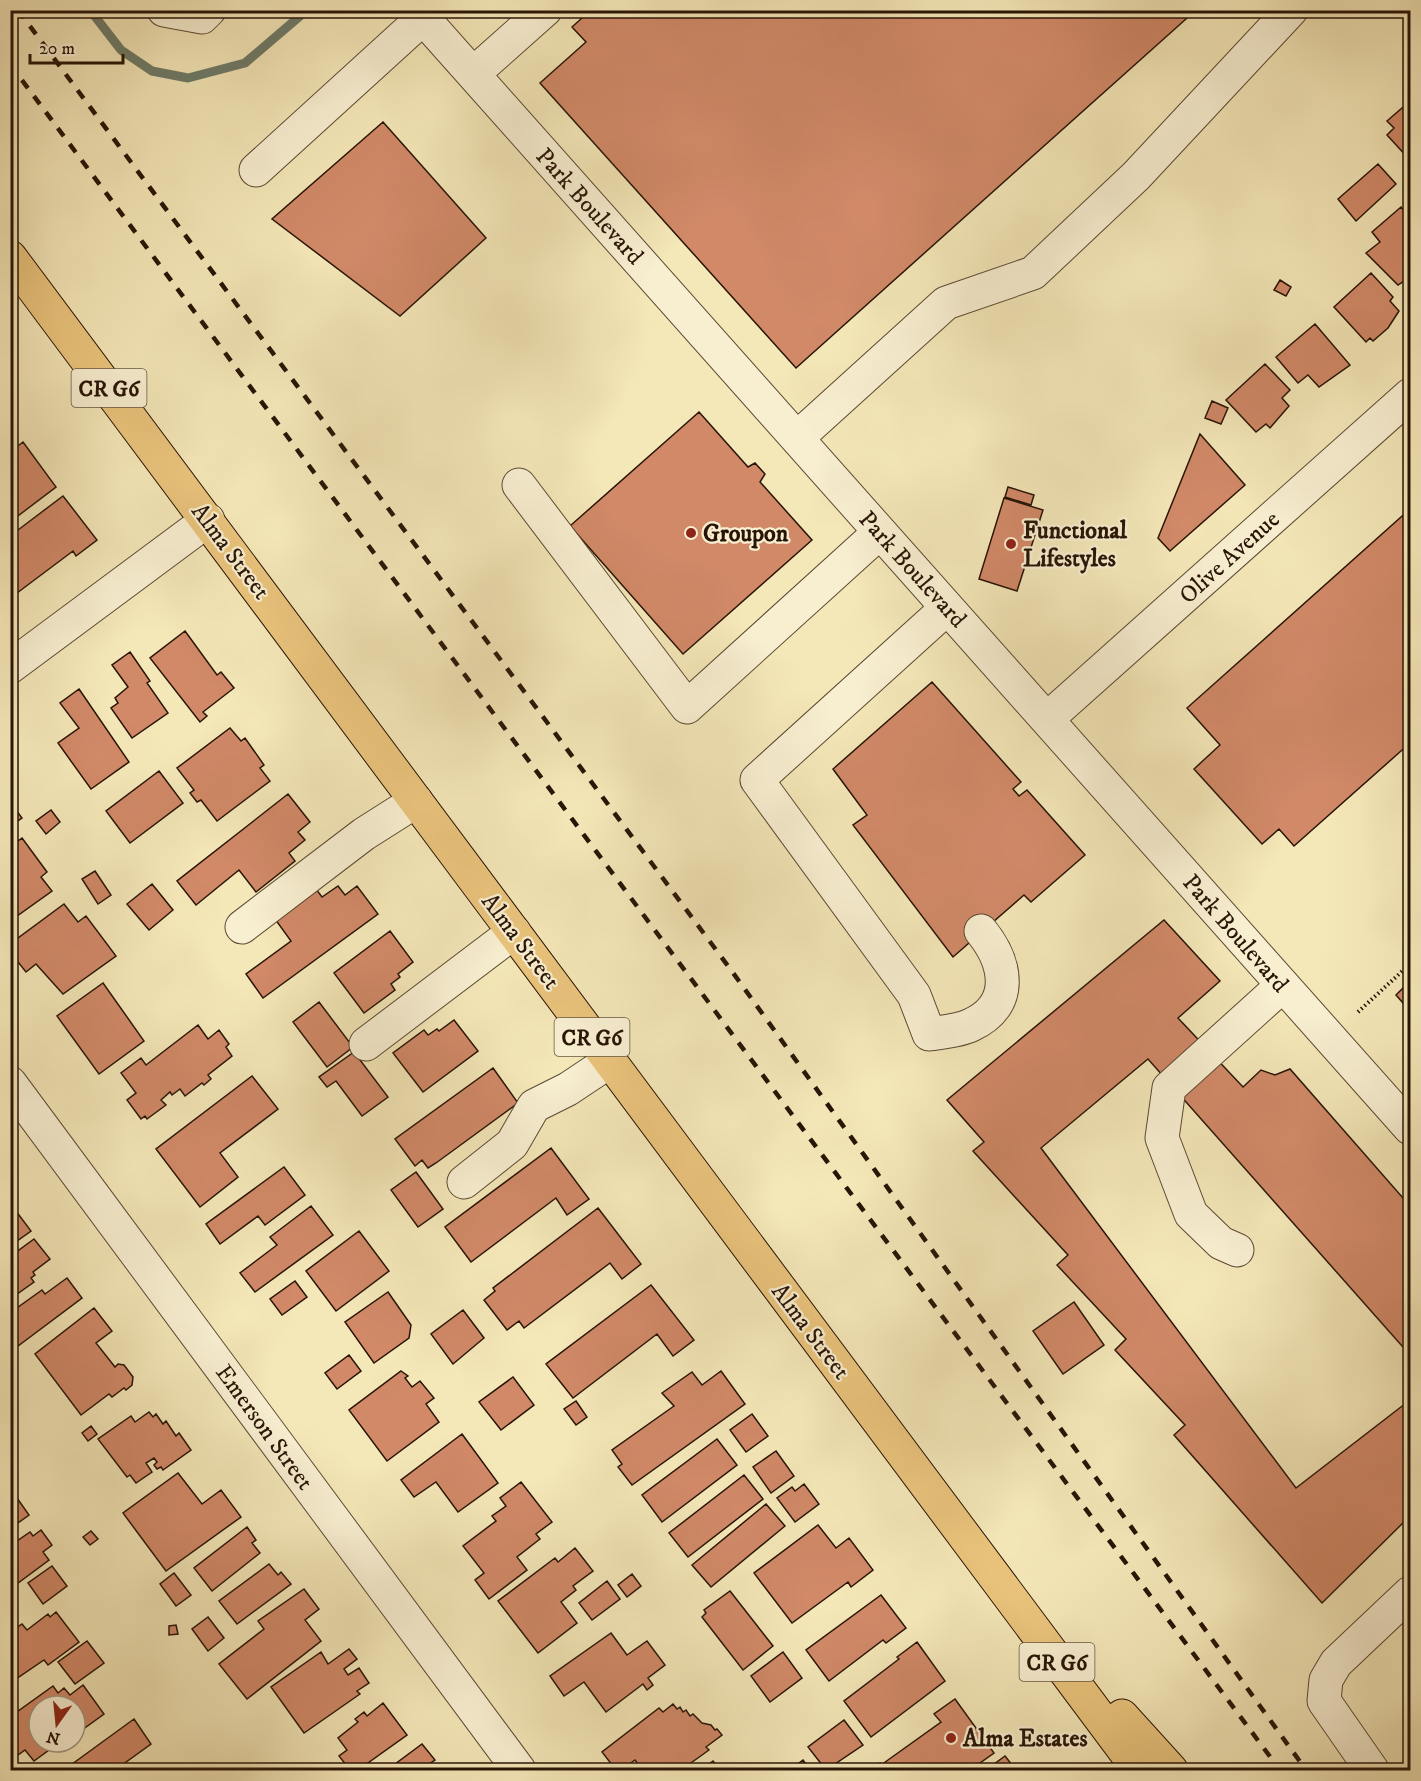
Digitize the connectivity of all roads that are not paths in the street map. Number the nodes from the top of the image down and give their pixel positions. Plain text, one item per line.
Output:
1 (164, 10) edge
2 (209, 10) edge
3 (544, 10) edge
4 (1291, 10) edge
5 (420, 14) edge
6 (473, 74) junction
7 (256, 170) dead end
8 (12, 261) edge
9 (1410, 395) edge
10 (797, 438) junction
11 (519, 485) dead end
12 (208, 520) junction
13 (880, 532) junction
14 (947, 608) junction
15 (10, 667) edge
16 (1047, 719) junction
17 (416, 801) junction
18 (242, 927) dead end
19 (981, 931) dead end
20 (514, 932) junction
21 (1282, 985) junction
22 (366, 1044) dead end
23 (610, 1061) junction
24 (10, 1083) edge
25 (1410, 1128) edge
26 (464, 1182) dead end
27 (1237, 1250) dead end
28 (976, 1553) junction
29 (1410, 1593) edge
30 (519, 1770) edge
31 (1139, 1770) edge
32 (1171, 1770) edge
33 (1372, 1770) edge

1 - 2 street
3 - 6 street
4 - 10 street
5 - 6 street, Park Boulevard
5 - 7 street
6 - 10 street, Park Boulevard
8 - 12 main road, Alma Street / CR G6
9 - 16 street, Olive Avenue
10 - 13 street, Park Boulevard
11 - 13 street
12 - 15 street
12 - 17 main road, Alma Street / CR G6
13 - 14 street, Park Boulevard
14 - 16 street, Park Boulevard
14 - 19 street
16 - 21 street, Park Boulevard
17 - 18 street
17 - 20 main road, Alma Street / CR G6
20 - 22 street
20 - 23 main road, Alma Street / CR G6
21 - 25 street, Park Boulevard
21 - 27 street
23 - 26 street
23 - 28 main road, Alma Street / CR G6
24 - 30 street, Emerson Street
28 - 31 main road, Alma Street / CR G6
28 - 32 main road
29 - 33 street

